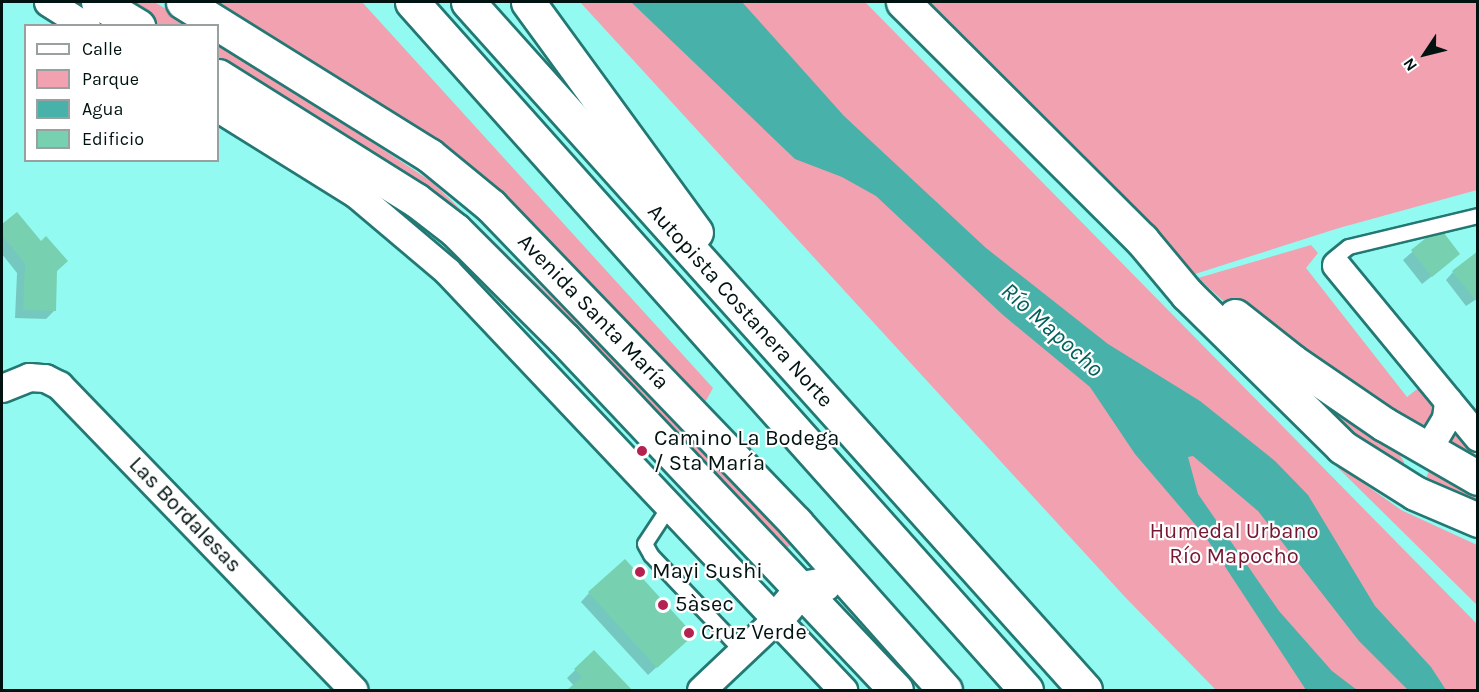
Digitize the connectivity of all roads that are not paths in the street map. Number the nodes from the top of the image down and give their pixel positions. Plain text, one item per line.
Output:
1 (48, 2) edge
2 (98, 2) edge
3 (183, 2) edge
4 (399, 2) edge
5 (412, 2) edge
6 (468, 2) edge
7 (528, 2) edge
8 (903, 2) edge
9 (83, 24) edge
10 (135, 24) edge
11 (219, 24) edge
12 (219, 24) edge
13 (219, 77) edge
14 (489, 87) junction
15 (219, 109) edge
16 (1478, 216) edge
17 (1142, 240) junction
18 (1336, 265) joint
19 (746, 313) junction
20 (2, 388) edge
21 (1448, 402) junction
22 (1478, 437) edge
23 (1427, 450) junction
24 (1478, 478) edge
25 (1415, 493) junction
26 (670, 506) junction
27 (1478, 520) edge
28 (802, 588) junction
29 (876, 612) junction
30 (776, 619) junction
31 (842, 631) junction
32 (742, 651) junction
33 (354, 690) edge
34 (701, 690) edge
35 (843, 690) edge
36 (896, 690) edge
37 (945, 690) edge
38 (1026, 690) edge
39 (1085, 690) edge

1 - 9 street
2 - 10 main road
3 - 12 main road, Avenida Santa María
4 - 14 main road
5 - 14 main road, Autopista Costanera Norte
6 - 19 main road, Autopista Costanera Norte
7 - 19 main road
8 - 17 main road
11 - 29 main road, Avenida Santa María
13 - 28 main road, Avenida Santa María
14 - 38 main road, Autopista Costanera Norte
15 - 26 street
16 - 18 lane
17 - 23 main road
17 - 25 main road
18 - 21 street
19 - 39 main road, Autopista Costanera Norte
20 - 33 street, Las Bordalesas
21 - 22 street
21 - 23 street
23 - 24 main road
23 - 25 main road
25 - 27 main road
26 - 30 street
26 - 32 lane
28 - 29 main road
28 - 30 main road
28 - 31 main road, Avenida Santa María
29 - 37 main road, Avenida Santa María
30 - 31 main road
30 - 32 street
30 - 35 street
31 - 36 main road, Avenida Santa María
32 - 34 street

